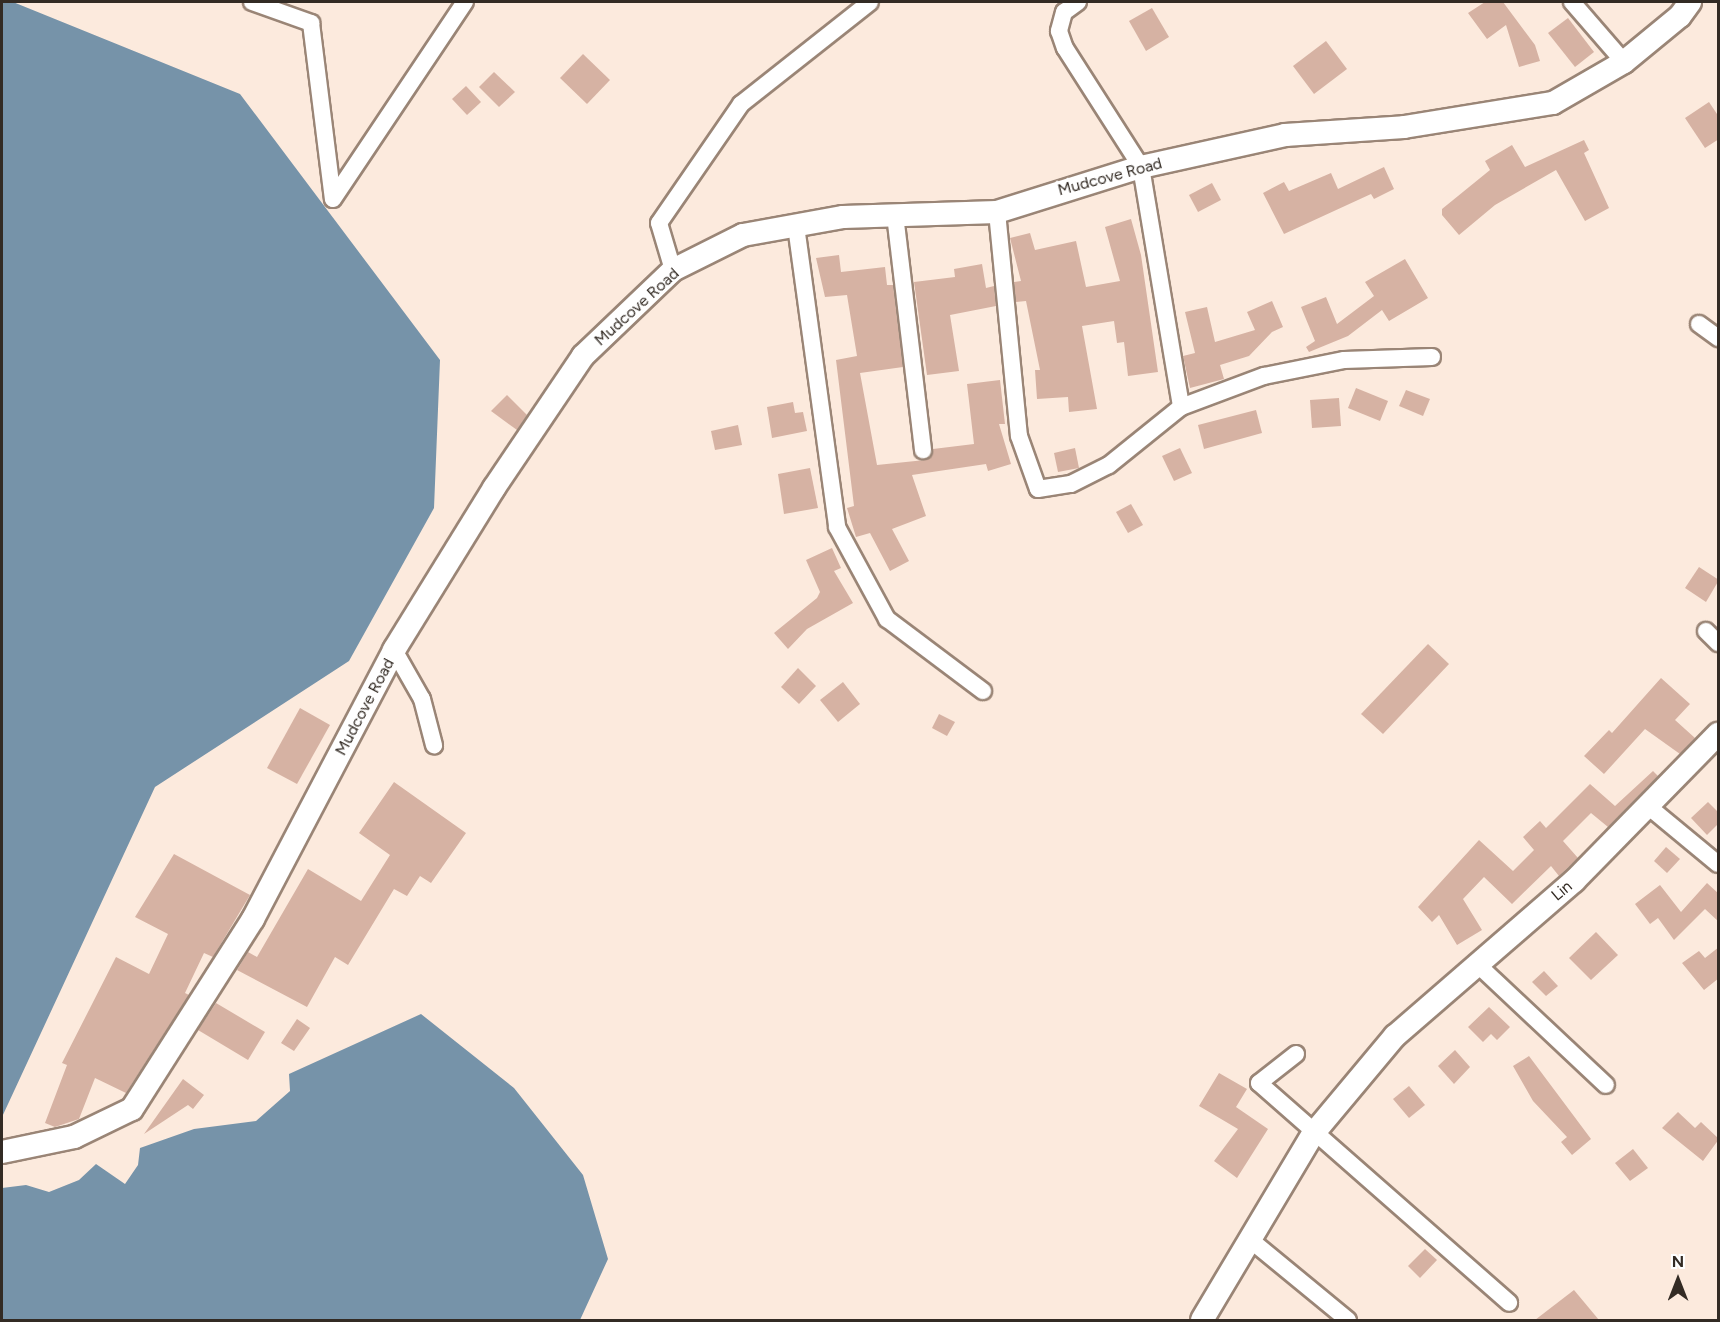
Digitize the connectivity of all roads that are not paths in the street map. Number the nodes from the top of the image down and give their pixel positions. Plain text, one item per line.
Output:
1 (252, 2) edge
2 (465, 2) edge
3 (870, 2) edge
4 (1078, 2) edge
5 (1572, 2) edge
6 (1690, 2) edge
7 (1624, 62) junction
8 (1141, 167) junction
9 (997, 212) junction
10 (895, 215) junction
11 (796, 226) junction
12 (673, 270) junction
13 (1700, 324) dead end
14 (1719, 338) edge
15 (1432, 357) dead end
16 (1181, 407) junction
17 (923, 450) dead end
18 (1706, 631) dead end
19 (1719, 643) edge
20 (394, 650) junction
21 (983, 691) dead end
22 (1719, 734) edge
23 (435, 745) dead end
24 (1649, 807) junction
25 (1719, 864) edge
26 (1476, 963) junction
27 (1296, 1054) dead end
28 (1606, 1085) dead end
29 (1313, 1134) junction
30 (2, 1152) edge
31 (1253, 1242) junction
32 (1509, 1303) dead end
33 (1202, 1320) edge
34 (1348, 1320) edge

1 - 2 street
3 - 12 street
4 - 8 street
5 - 7 street
6 - 7 street, Mudcove Road
7 - 8 street, Mudcove Road
8 - 9 street, Mudcove Road
8 - 16 street
9 - 10 street, Mudcove Road
9 - 16 street
10 - 11 street, Mudcove Road
10 - 17 street
11 - 12 street, Mudcove Road
11 - 21 street
12 - 20 street, Mudcove Road
13 - 14 street
15 - 16 street
18 - 19 street
20 - 23 street
20 - 30 street, Mudcove Road
22 - 24 street, Lin
24 - 25 street
24 - 26 street, Lin
26 - 28 street
26 - 29 street, Lin
27 - 29 street
29 - 31 street, Lin
29 - 32 street
31 - 33 street, Lin
31 - 34 street

